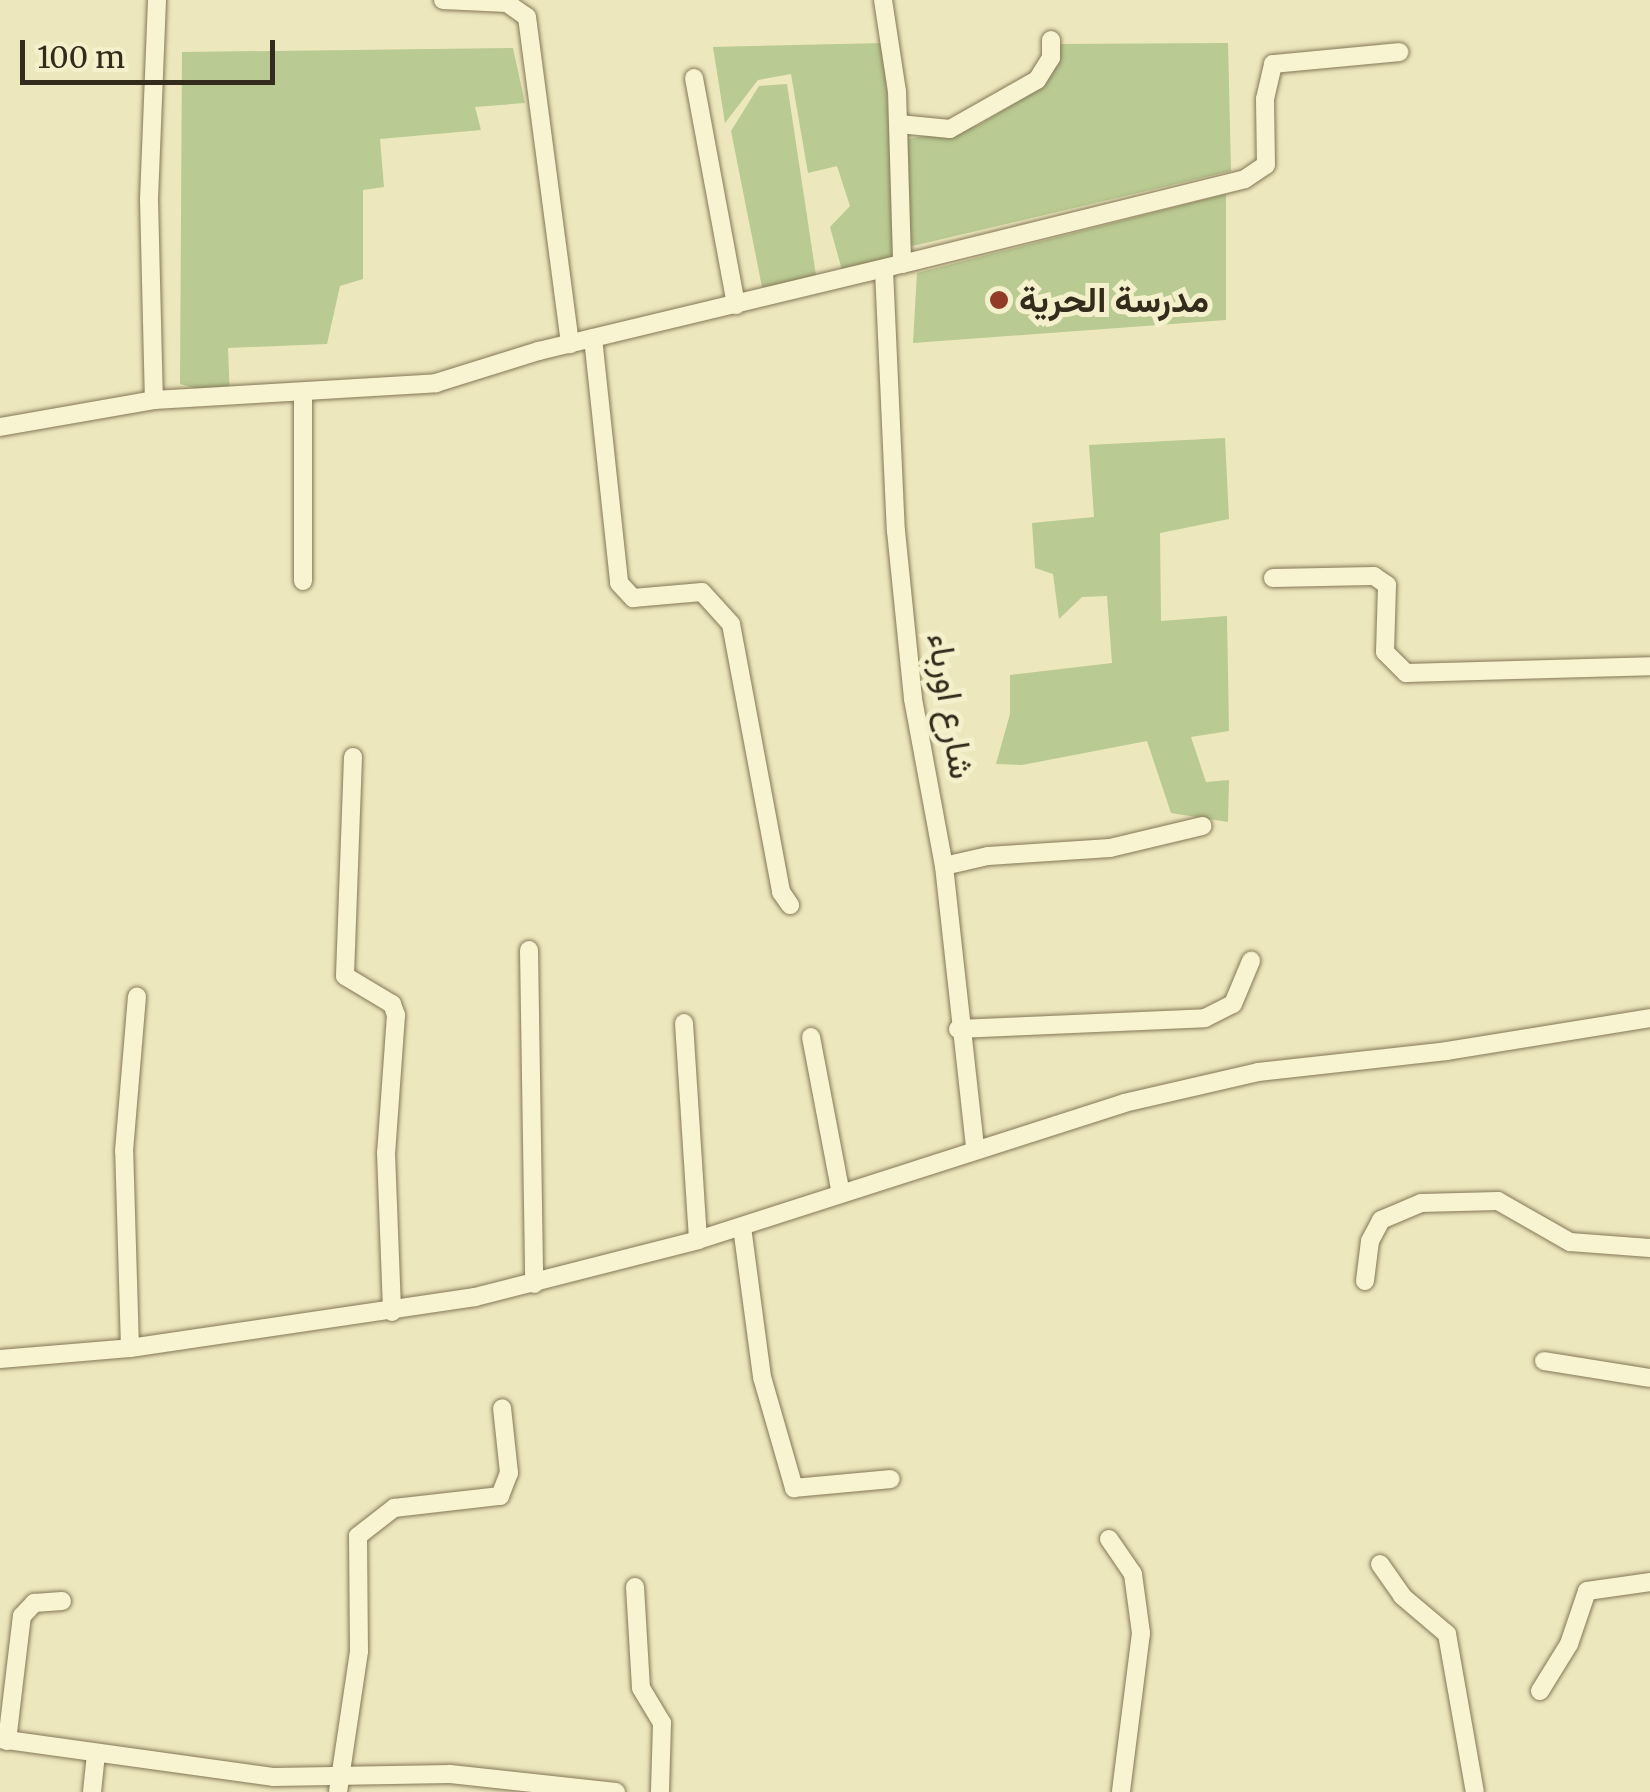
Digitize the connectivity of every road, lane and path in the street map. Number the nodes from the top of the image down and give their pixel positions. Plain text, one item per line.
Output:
1 (156, 0) edge
2 (444, 0) edge
3 (883, 0) edge
4 (1050, 40) dead end
5 (1399, 52) dead end
6 (694, 78) dead end
7 (899, 124) junction
8 (893, 267) junction
9 (736, 304) junction
10 (592, 338) junction
11 (570, 344) junction
12 (303, 395) junction
13 (154, 400) junction
14 (0, 426) edge
15 (1273, 578) dead end
16 (303, 581) dead end
17 (1650, 666) edge
18 (353, 758) dead end
19 (1202, 826) dead end
20 (944, 866) junction
21 (790, 905) dead end
22 (529, 950) dead end
23 (1251, 961) dead end
24 (137, 997) dead end
25 (1650, 1018) edge
26 (684, 1023) dead end
27 (958, 1029) junction
28 (810, 1038) dead end
29 (975, 1149) junction
30 (840, 1189) junction
31 (742, 1227) junction
32 (698, 1240) junction
33 (1650, 1248) edge
34 (1365, 1281) dead end
35 (534, 1284) junction
36 (392, 1312) junction
37 (130, 1348) junction
38 (0, 1358) edge
39 (1544, 1361) dead end
40 (1650, 1378) edge
41 (502, 1408) dead end
42 (891, 1479) dead end
43 (1108, 1538) dead end
44 (1380, 1564) dead end
45 (1650, 1582) edge
46 (635, 1587) dead end
47 (62, 1601) dead end
48 (1540, 1691) dead end
49 (4, 1740) edge
50 (96, 1754) junction
51 (339, 1784) edge
52 (92, 1792) edge
53 (616, 1792) edge
54 (660, 1792) edge
55 (1121, 1792) edge
56 (1474, 1792) edge

1 - 13 street
2 - 11 street
3 - 7 street, شارع اورباء
4 - 7 street
5 - 8 street
6 - 9 street
7 - 8 street, شارع اورباء
8 - 9 street
8 - 20 street, شارع اورباء
9 - 10 street
10 - 11 street
10 - 21 street
11 - 12 street
12 - 13 street
12 - 16 street
13 - 14 street
15 - 17 street
18 - 36 street
19 - 20 street
20 - 27 street, شارع اورباء
22 - 35 street
23 - 27 street
24 - 37 street
25 - 29 street
26 - 32 street
27 - 29 street, شارع اورباء
28 - 30 street
29 - 30 street
30 - 31 street
31 - 32 street
31 - 42 street
32 - 35 street
33 - 34 street
35 - 36 street
36 - 37 street
37 - 38 street
39 - 40 street
41 - 51 street
43 - 55 street
44 - 56 street
45 - 48 street
46 - 54 street
47 - 49 street
49 - 50 street
50 - 51 street
50 - 52 street
51 - 53 street

